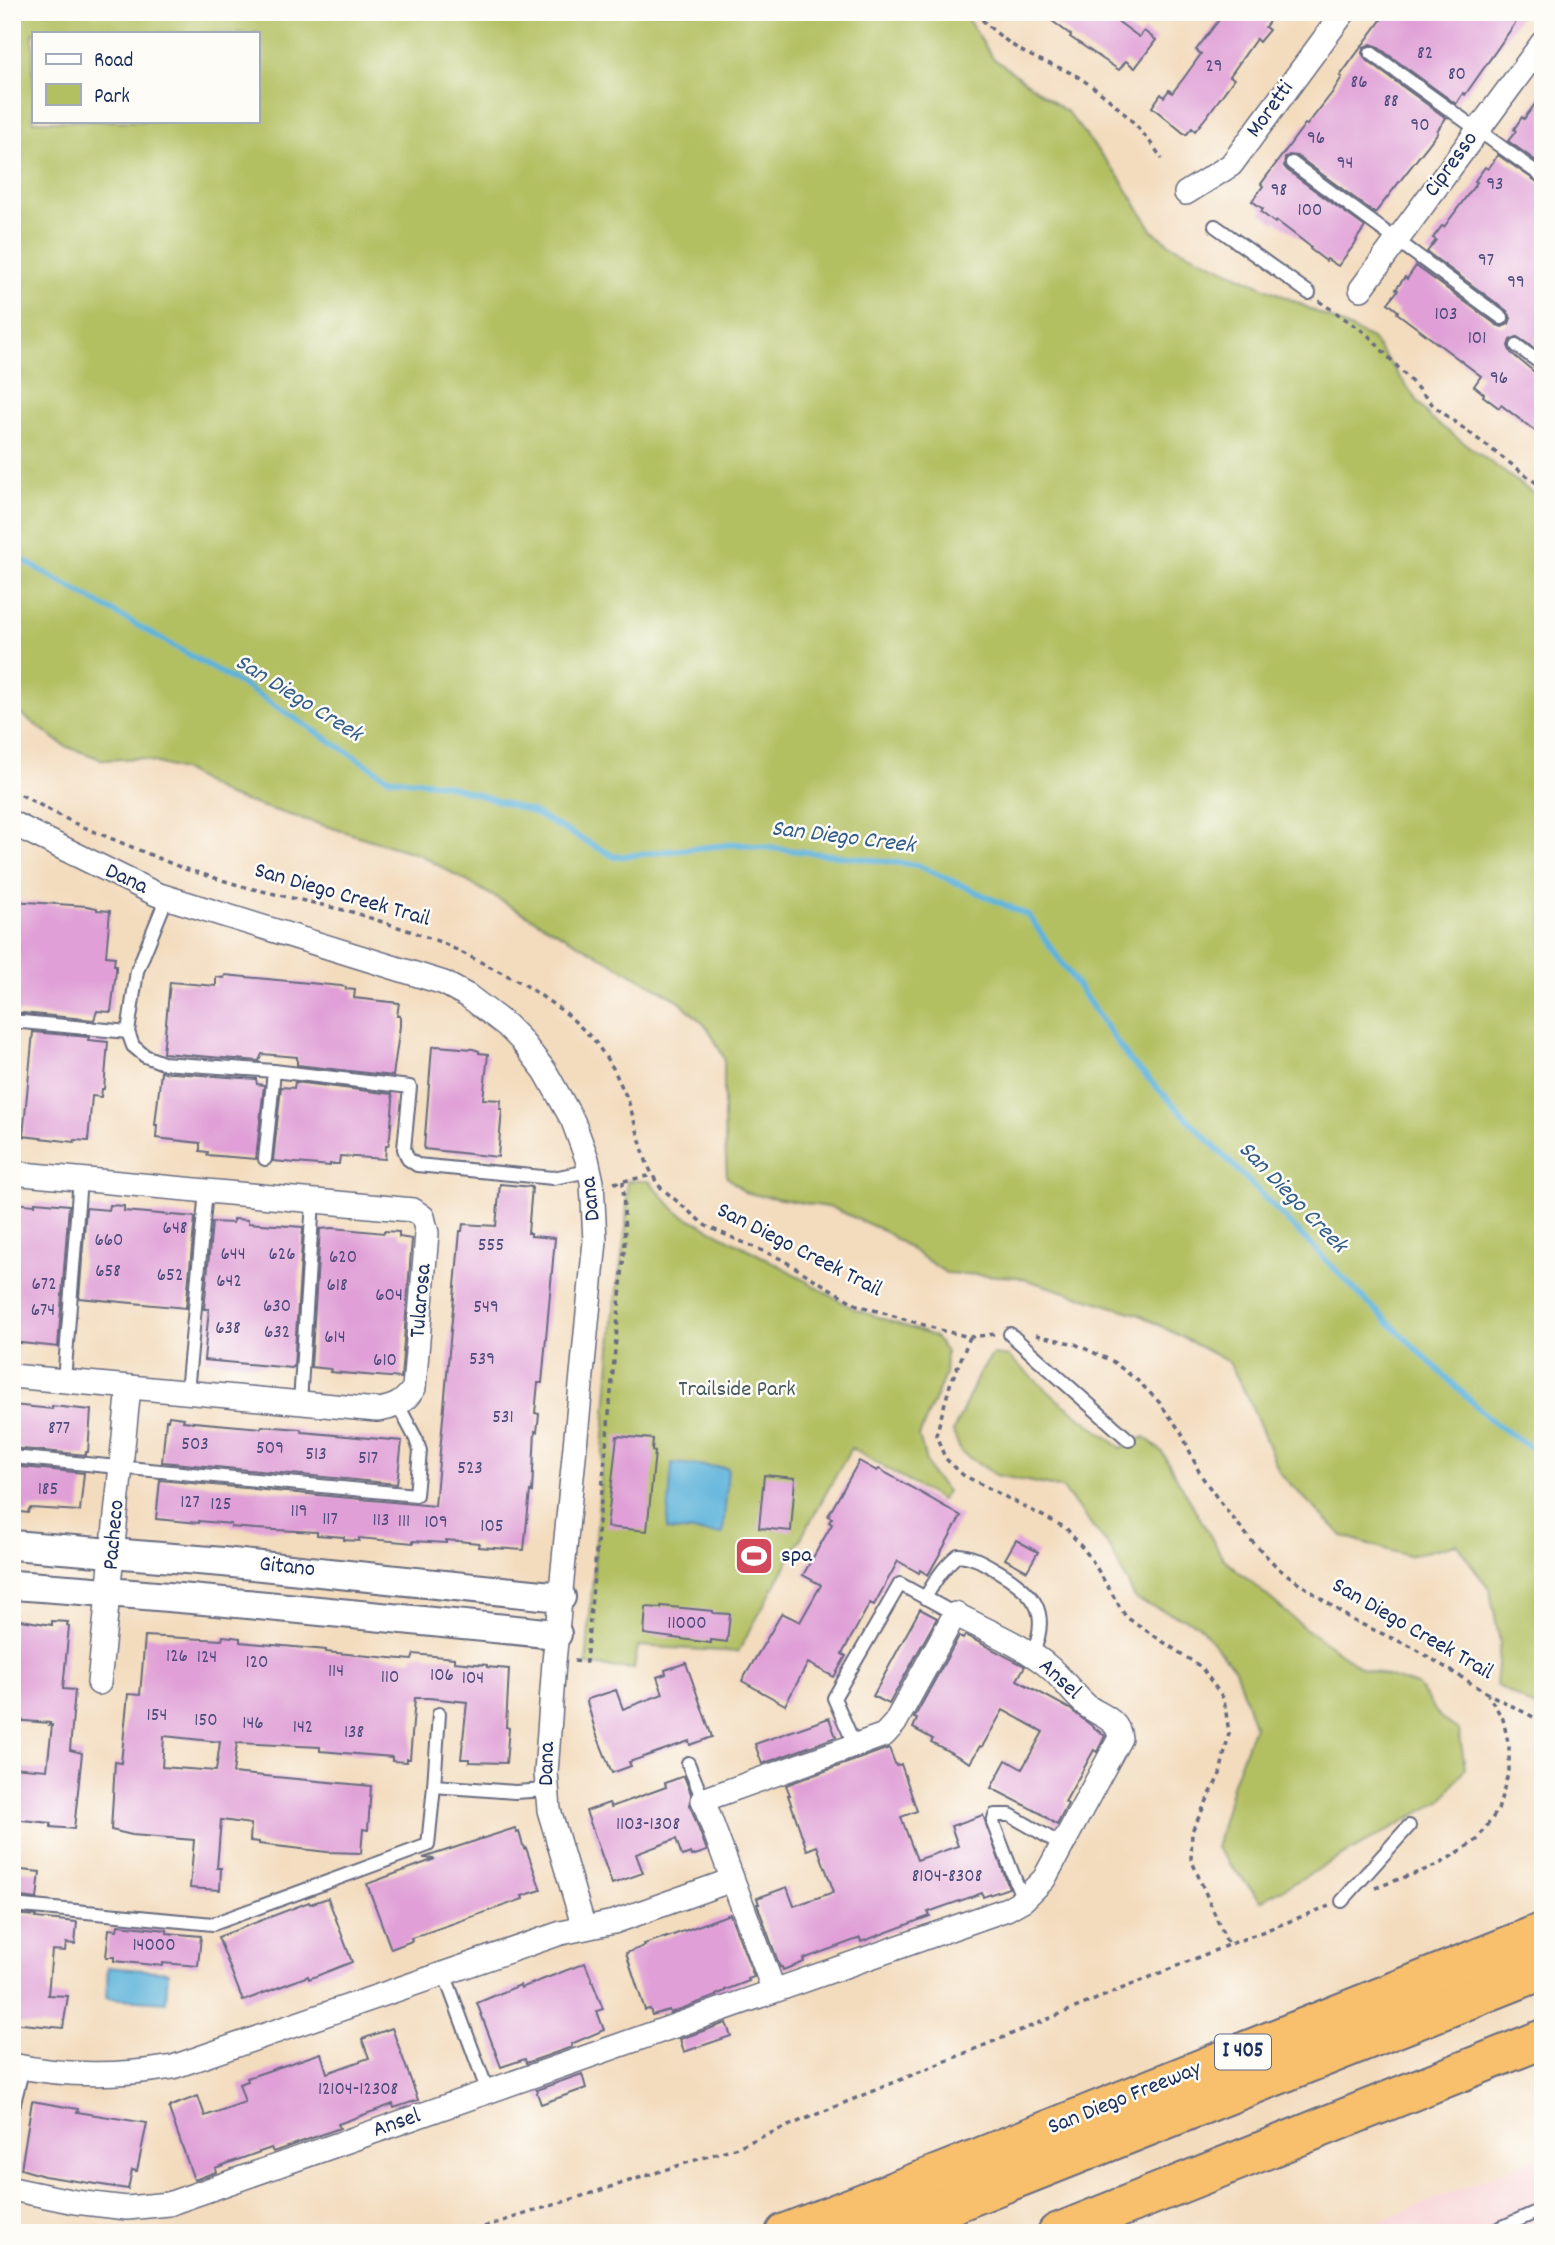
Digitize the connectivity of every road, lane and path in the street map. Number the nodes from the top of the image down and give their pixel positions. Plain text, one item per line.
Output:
1 (975, 12) edge
2 (1337, 15) edge
3 (1543, 42) edge
4 (1371, 53) dead end
5 (1478, 130) junction
6 (1162, 159) dead end
7 (1292, 163) dead end
8 (1543, 177) edge
9 (1185, 193) dead end
10 (1215, 226) dead end
11 (1397, 240) junction
12 (1361, 289) dead end
13 (1309, 293) joint
14 (1502, 318) dead end
15 (1517, 346) dead end
16 (1543, 365) edge
17 (1543, 488) edge
18 (12, 790) edge
19 (12, 823) edge
20 (167, 897) junction
21 (12, 1021) edge
22 (128, 1032) junction
23 (274, 1071) junction
24 (265, 1159) dead end
25 (12, 1173) edge
26 (653, 1175) junction
27 (591, 1179) junction
28 (80, 1180) junction
29 (622, 1181) junction
30 (206, 1191) junction
31 (313, 1201) junction
32 (1010, 1334) junction
33 (970, 1337) junction
34 (12, 1376) edge
35 (64, 1381) junction
36 (130, 1387) junction
37 (187, 1392) junction
38 (300, 1403) junction
39 (398, 1405) junction
40 (1129, 1440) dead end
41 (12, 1457) edge
42 (121, 1467) junction
43 (12, 1545) edge
44 (114, 1552) junction
45 (12, 1585) edge
46 (110, 1590) junction
47 (561, 1598) junction
48 (925, 1598) junction
49 (955, 1614) junction
50 (557, 1634) junction
51 (1032, 1655) junction
52 (574, 1661) dead end
53 (99, 1683) dead end
54 (1486, 1693) junction
55 (439, 1714) dead end
56 (1543, 1722) edge
57 (855, 1746) junction
58 (688, 1763) dead end
59 (434, 1786) junction
60 (547, 1790) junction
61 (703, 1800) junction
62 (1409, 1826) dead end
63 (1062, 1845) junction
64 (732, 1880) junction
65 (1023, 1900) junction
66 (1342, 1901) junction
67 (12, 1905) edge
68 (584, 1928) junction
69 (1543, 1932) edge
70 (1228, 1945) junction
71 (1543, 1970) edge
72 (444, 1973) junction
73 (774, 1992) junction
74 (1543, 2039) edge
75 (18, 2066) edge
76 (488, 2092) junction
77 (12, 2111) edge
78 (12, 2189) edge
79 (1543, 2209) edge
80 (779, 2232) edge
81 (465, 2233) edge
82 (879, 2233) edge
83 (1057, 2233) edge
84 (1489, 2233) edge

1 - 6 path
2 - 9 street, Moretti
3 - 5 street, Cipresso
4 - 5 lane
5 - 8 lane
5 - 11 street, Cipresso
7 - 11 lane
10 - 13 lane
11 - 12 street, Cipresso
11 - 14 lane
13 - 17 path
15 - 16 lane
18 - 26 path, San Diego Creek Trail
19 - 20 street, Dana
20 - 22 lane
20 - 27 street, Dana
21 - 22 lane
22 - 23 lane
23 - 24 lane
23 - 27 lane
25 - 28 street, Tularosa
26 - 29 path
26 - 33 path, San Diego Creek Trail
27 - 29 path
27 - 47 street, Dana
28 - 30 street, Tularosa
28 - 35 lane
29 - 52 path
30 - 31 street, Tularosa
30 - 37 lane
31 - 38 lane
31 - 39 street, Tularosa
32 - 33 path, San Diego Creek Trail
32 - 40 lane
32 - 54 path, San Diego Creek Trail
33 - 70 path
34 - 35 street
35 - 36 street
36 - 37 street
36 - 42 street, Pacheco
37 - 38 street
38 - 39 street
39 - 42 lane
41 - 42 lane
42 - 44 street, Pacheco
43 - 44 street, Gitano
44 - 46 street, Pacheco
44 - 47 street, Gitano
45 - 46 street, Gitano
46 - 50 street, Gitano
46 - 53 street, Pacheco
47 - 50 street, Dana
48 - 49 lane
48 - 51 lane
48 - 57 lane
49 - 51 street, Ansel
49 - 57 street
50 - 60 street, Dana
51 - 63 street, Ansel
54 - 56 path, San Diego Creek Trail
54 - 66 path
55 - 59 lane
57 - 61 street
58 - 61 lane
59 - 60 lane
59 - 67 lane
60 - 68 street, Dana
61 - 64 street
62 - 66 lane
63 - 65 street, Ansel
63 - 65 lane
64 - 68 street
64 - 73 street
65 - 73 street, Ansel
66 - 70 path
68 - 72 street
69 - 80 highway, San Diego Freeway / I 405
70 - 81 path
71 - 82 highway
72 - 75 street
72 - 76 lane
73 - 76 street, Ansel
74 - 83 highway
75 - 77 lane
76 - 78 street, Ansel
79 - 84 lane

